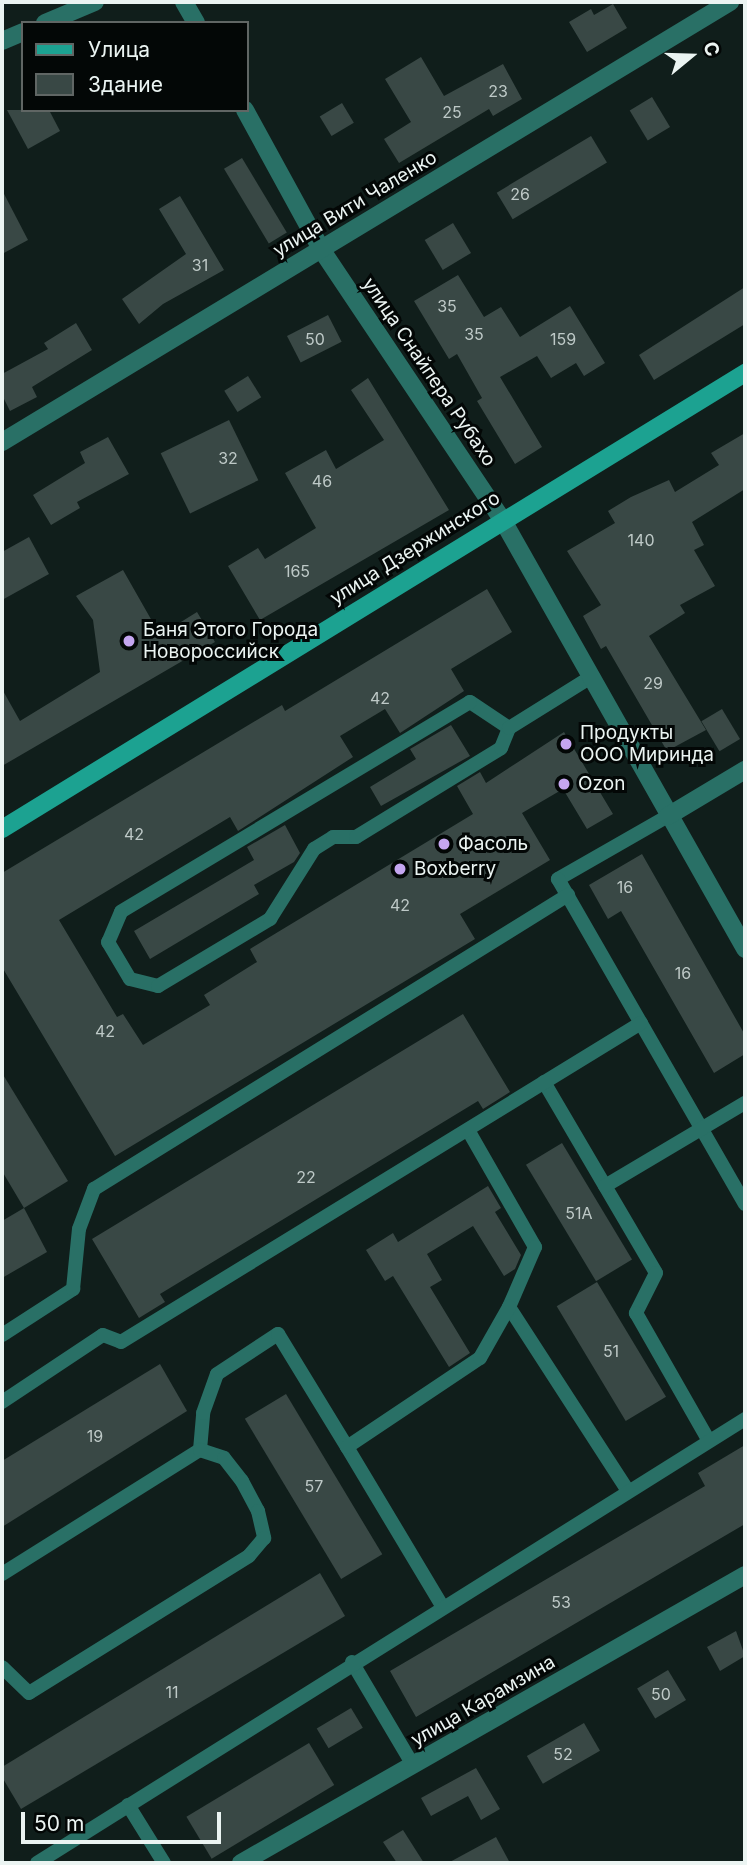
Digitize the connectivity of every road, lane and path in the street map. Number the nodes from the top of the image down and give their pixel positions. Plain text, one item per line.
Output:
1 (95, 2) edge
2 (184, 2) edge
3 (730, 2) edge
4 (49, 21) edge
5 (195, 21) edge
6 (21, 33) edge
7 (2, 41) edge
8 (246, 112) edge
9 (321, 249) junction
10 (745, 373) edge
11 (2, 442) edge
12 (502, 519) junction
13 (591, 677) junction
14 (509, 728) junction
15 (745, 769) edge
16 (668, 816) junction
17 (2, 829) edge
18 (568, 895) junction
19 (745, 949) edge
20 (641, 1023) junction
21 (544, 1082) junction
22 (745, 1103) edge
23 (701, 1128) junction
24 (468, 1129) junction
25 (605, 1186) junction
26 (745, 1205) edge
27 (509, 1307) junction
28 (2, 1335) edge
29 (2, 1402) edge
30 (745, 1419) edge
31 (709, 1441) junction
32 (347, 1447) junction
33 (200, 1450) junction
34 (628, 1492) junction
35 (2, 1574) edge
36 (745, 1576) edge
37 (442, 1606) junction
38 (352, 1662) junction
39 (5, 1674) edge
40 (413, 1765) junction
41 (128, 1805) junction
42 (37, 1863) edge
43 (164, 1863) edge
44 (241, 1863) edge

1 - 4 street
2 - 5 street
3 - 9 street, улица Вити Чаленко
6 - 7 street
8 - 9 street, улица Снайпера Рубахо
9 - 11 street, улица Вити Чаленко
9 - 12 street, улица Снайпера Рубахо
10 - 12 street, улица Дзержинского
12 - 13 street, улица Снайпера Рубахо
12 - 17 street, улица Дзержинского
13 - 14 lane
13 - 16 street, улица Снайпера Рубахо
14 - 14 lane
15 - 16 street
16 - 18 lane
16 - 19 street, улица Снайпера Рубахо
18 - 20 lane
18 - 28 lane
20 - 21 lane
20 - 23 lane
21 - 24 lane
21 - 25 lane
22 - 23 lane
23 - 25 lane
23 - 26 lane
24 - 27 lane
24 - 29 lane
25 - 31 lane
27 - 32 lane
27 - 34 lane
30 - 31 lane
31 - 34 lane
32 - 33 lane
32 - 37 lane
33 - 35 lane
33 - 39 lane
34 - 37 lane
36 - 40 street, улица Карамзина
37 - 38 lane
38 - 40 lane
38 - 41 lane
40 - 44 street, улица Карамзина
41 - 42 lane
41 - 43 lane

